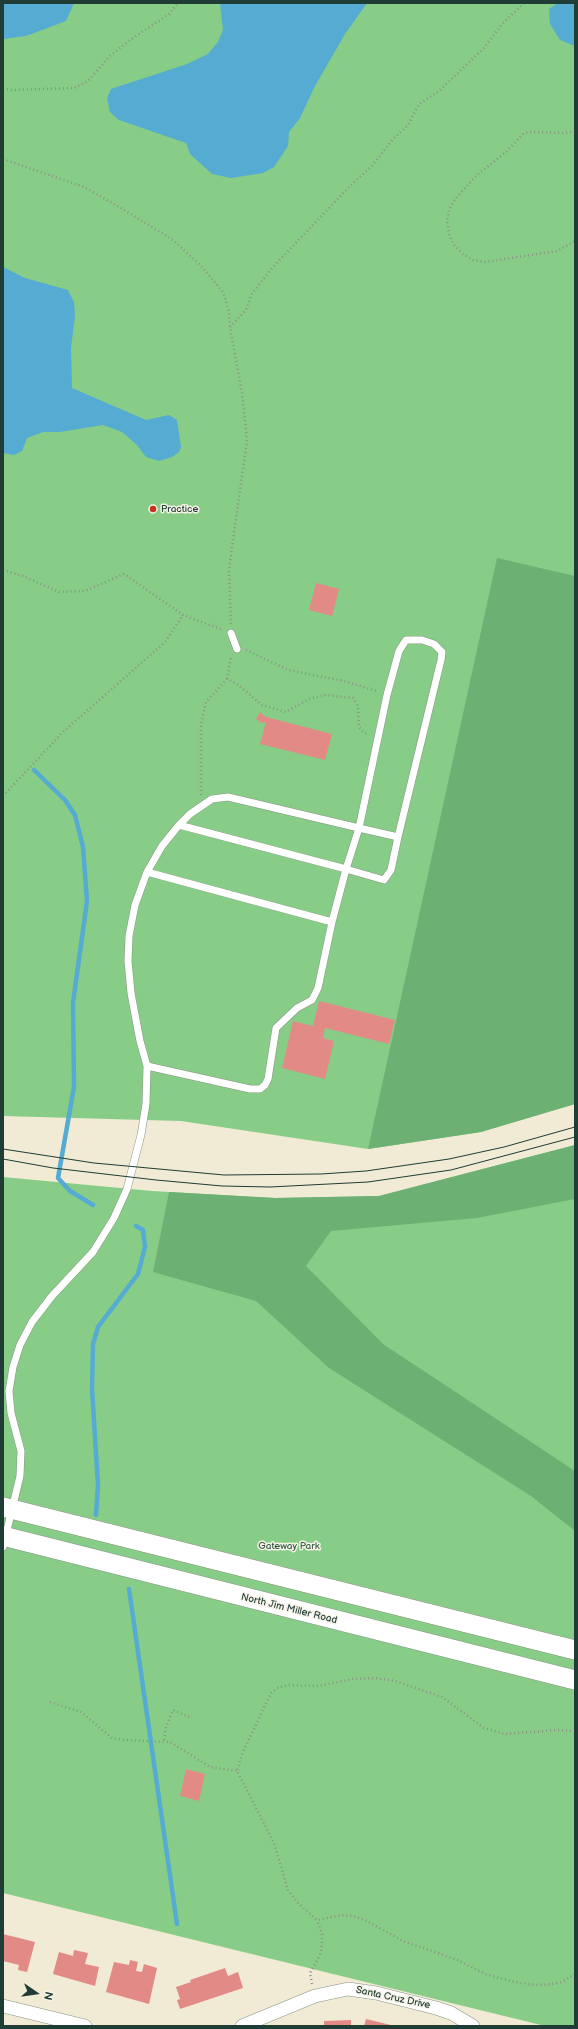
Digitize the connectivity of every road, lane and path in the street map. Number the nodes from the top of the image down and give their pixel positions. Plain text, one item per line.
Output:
1 (178, 3) edge
2 (524, 3) edge
3 (3, 89) edge
4 (575, 131) edge
5 (3, 159) edge
6 (575, 241) edge
7 (230, 328) junction
8 (3, 570) edge
9 (183, 615) junction
10 (231, 633) junction
11 (238, 649) junction
12 (227, 679) junction
13 (387, 695) junction
14 (379, 737) junction
15 (3, 796) edge
16 (200, 806) junction
17 (179, 825) junction
18 (359, 828) junction
19 (398, 837) junction
20 (346, 870) junction
21 (147, 872) junction
22 (332, 922) junction
23 (147, 1066) junction
24 (8, 1508) edge
25 (4, 1540) edge
26 (534, 1640) junction
27 (575, 1650) edge
28 (527, 1668) junction
29 (575, 1680) edge
30 (50, 1702) dead end
31 (192, 1718) dead end
32 (575, 1731) edge
33 (164, 1740) junction
34 (237, 1771) junction
35 (318, 1920) junction
36 (575, 1974) edge
37 (315, 1996) junction
38 (3, 2006) edge
39 (85, 2026) edge
40 (242, 2026) edge
41 (473, 2026) edge

1 - 3 path
2 - 7 path
4 - 6 path
5 - 7 path
7 - 10 path
8 - 9 path
9 - 10 path
9 - 15 path
10 - 11 lane
11 - 12 path
11 - 13 path
12 - 14 path
12 - 16 path
13 - 14 lane
13 - 19 lane
14 - 18 lane
16 - 17 lane
16 - 18 lane
17 - 20 lane
17 - 21 lane
18 - 19 lane
18 - 20 lane
19 - 20 lane
20 - 22 lane
21 - 22 lane
21 - 23 lane
22 - 23 lane
23 - 24 lane
24 - 25 lane
24 - 26 main road
25 - 28 main road, North Jim Miller Road
26 - 27 main road
26 - 28 main road
28 - 29 main road, North Jim Miller Road
30 - 33 path
31 - 33 path
32 - 34 path
33 - 34 path
34 - 35 path
35 - 36 path
35 - 37 path
37 - 40 street, Santa Cruz Drive
37 - 41 street, Santa Cruz Drive
38 - 39 street

